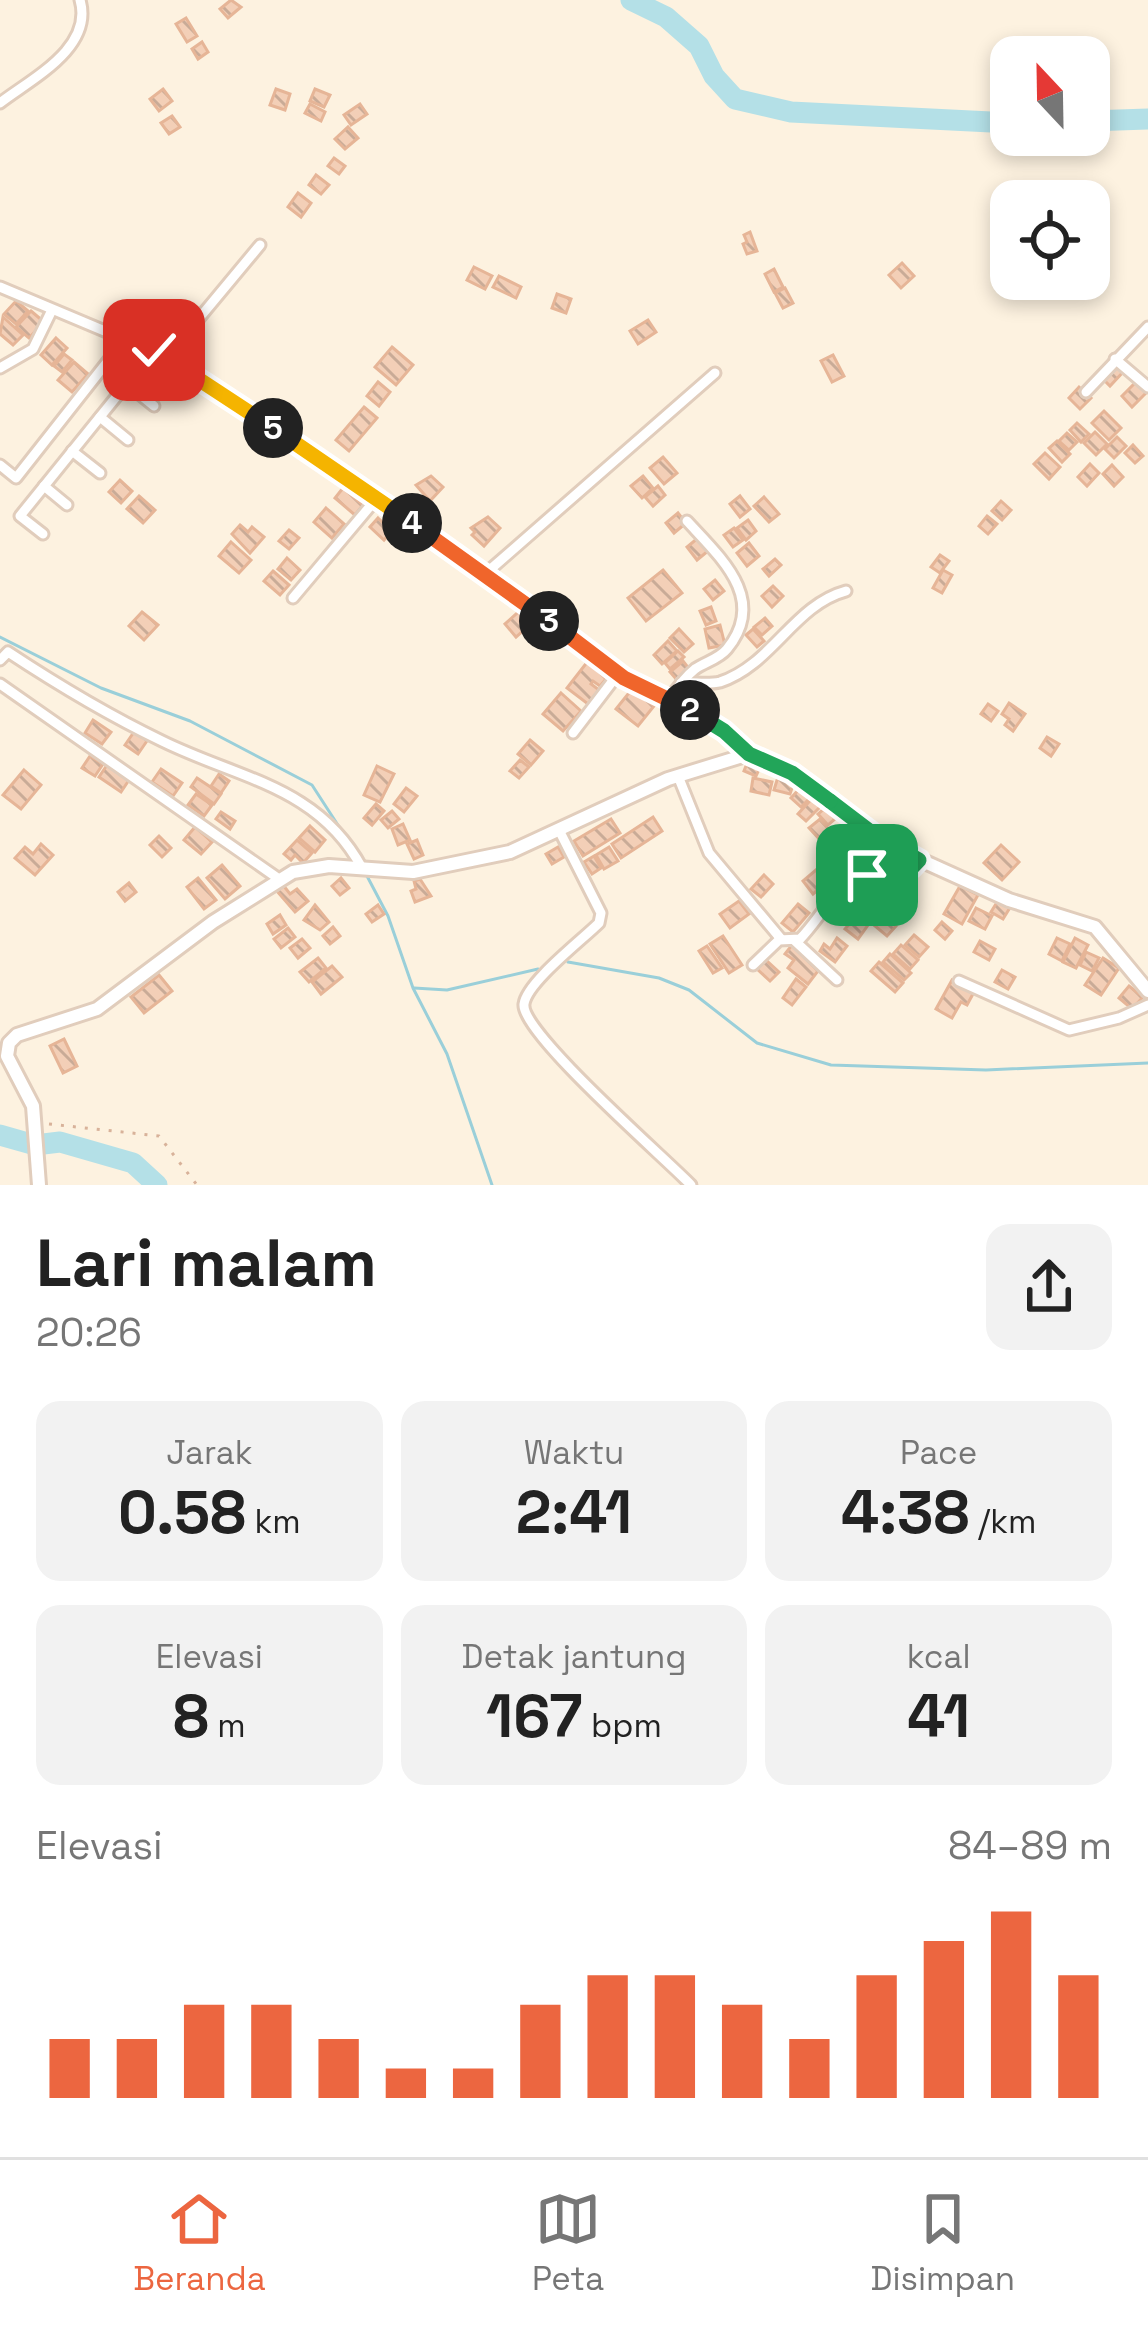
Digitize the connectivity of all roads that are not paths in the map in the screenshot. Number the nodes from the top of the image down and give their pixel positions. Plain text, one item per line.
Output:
1 (80, 0) edge
2 (0, 104) edge
3 (260, 245) dead end
4 (0, 287) edge
5 (51, 312) junction
6 (1148, 327) edge
7 (126, 338) junction
8 (154, 350) junction
9 (166, 357) junction
10 (1115, 359) junction
11 (0, 368) edge
12 (715, 373) dead end
13 (127, 384) junction
14 (1148, 387) edge
15 (1086, 392) dead end
16 (154, 406) dead end
17 (100, 417) junction
18 (128, 440) dead end
19 (72, 451) junction
20 (0, 465) edge
21 (100, 473) dead end
22 (44, 486) junction
23 (376, 498) junction
24 (67, 505) dead end
25 (687, 521) dead end
26 (43, 534) dead end
27 (485, 574) junction
28 (847, 591) dead end
29 (293, 598) dead end
30 (0, 660) edge
31 (618, 674) junction
32 (682, 683) junction
33 (0, 684) edge
34 (670, 698) junction
35 (573, 733) dead end
36 (749, 754) junction
37 (678, 776) junction
38 (560, 832) junction
39 (919, 860) junction
40 (362, 868) junction
41 (279, 879) junction
42 (781, 939) junction
43 (795, 941) junction
44 (753, 965) dead end
45 (837, 980) dead end
46 (959, 981) dead end
47 (1148, 991) edge
48 (1148, 1005) edge
49 (39, 1185) edge
50 (691, 1185) edge

1 - 2 street
3 - 9 street
4 - 5 street
5 - 7 street
5 - 11 street
6 - 10 street
7 - 8 street
7 - 20 street
8 - 9 street
8 - 13 street
9 - 23 street
10 - 14 street
10 - 15 street
12 - 27 street
13 - 16 street
13 - 17 street
17 - 18 street
17 - 19 street
19 - 21 street
19 - 22 street
22 - 24 street
22 - 26 street
23 - 27 street
23 - 29 street
25 - 32 street
27 - 31 street
28 - 32 street
30 - 40 street
31 - 34 street
31 - 35 street
32 - 34 street
33 - 41 street
34 - 36 street
36 - 37 street
36 - 39 street
37 - 38 street
37 - 42 street
38 - 40 street
38 - 50 street
39 - 43 street
39 - 47 street
40 - 41 street
41 - 49 street
42 - 43 street
42 - 44 street
43 - 45 street
46 - 48 street

